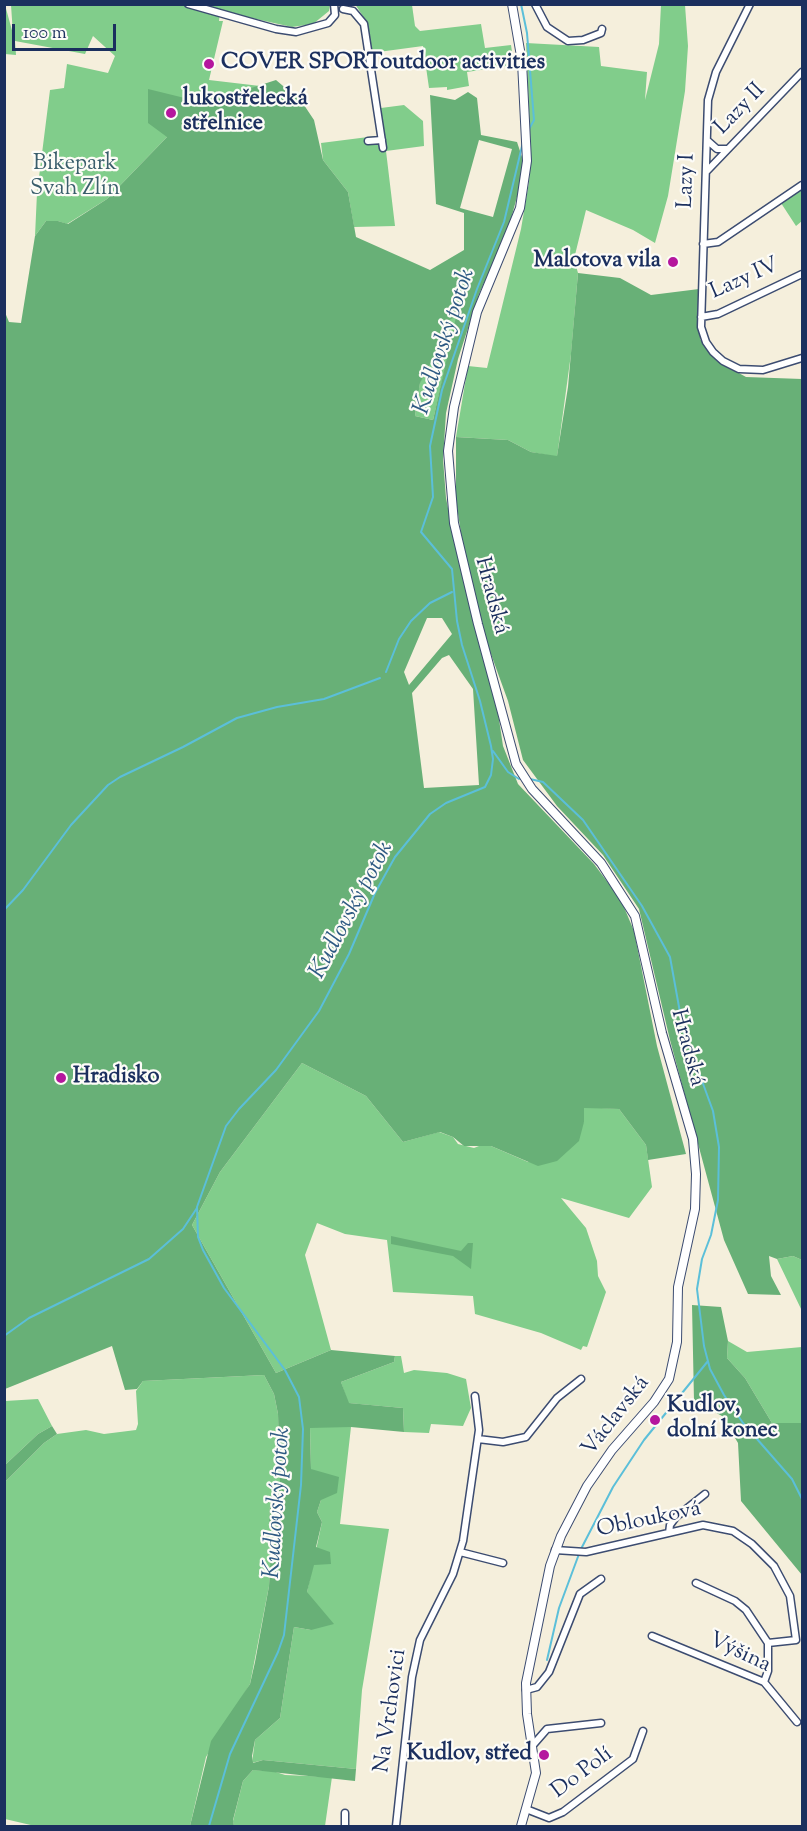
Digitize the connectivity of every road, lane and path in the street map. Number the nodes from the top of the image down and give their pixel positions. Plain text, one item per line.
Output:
1 (188, 4) edge
2 (334, 4) edge
3 (512, 4) edge
4 (535, 4) edge
5 (750, 4) edge
6 (343, 9) dead end
7 (602, 29) dead end
8 (802, 72) edge
9 (382, 140) junction
10 (707, 140) junction
11 (368, 141) dead end
12 (730, 147) junction
13 (383, 148) dead end
14 (706, 172) junction
15 (802, 185) edge
16 (703, 244) junction
17 (802, 274) edge
18 (701, 317) junction
19 (802, 358) edge
20 (696, 1157) joint
21 (581, 1379) dead end
22 (475, 1396) dead end
23 (478, 1439) junction
24 (705, 1494) dead end
25 (669, 1533) junction
26 (555, 1550) junction
27 (460, 1552) junction
28 (503, 1563) dead end
29 (601, 1579) dead end
30 (696, 1583) dead end
31 (652, 1636) dead end
32 (768, 1643) junction
33 (764, 1682) junction
34 (525, 1690) junction
35 (797, 1722) dead end
36 (601, 1723) dead end
37 (643, 1731) dead end
38 (532, 1745) junction
39 (526, 1809) junction
40 (345, 1813) dead end
41 (345, 1827) edge
42 (396, 1827) edge
43 (521, 1827) edge

1 - 2 street
3 - 20 street, Hradská
4 - 7 street
5 - 10 street, Lazy I
6 - 9 street
8 - 12 street, Lazy II
9 - 11 street
9 - 13 street
10 - 12 street
10 - 14 street, Lazy I
12 - 14 street, Lazy II
14 - 16 street, Lazy I
15 - 16 street
16 - 18 street, Lazy I
17 - 18 street, Lazy IV
18 - 19 street, Lazy I
20 - 26 street, Václavská
21 - 23 street
22 - 23 street, Na Vrchovici
23 - 27 street, Na Vrchovici
24 - 25 street
25 - 26 street, Oblouková
25 - 32 street, Oblouková
26 - 34 street, Václavská
27 - 28 street
27 - 42 street, Na Vrchovici
29 - 34 street
30 - 32 street
31 - 33 street, Výšina
32 - 33 street
33 - 35 street, Výšina
34 - 38 street, Václavská
36 - 38 street
37 - 39 street, Do Polí
38 - 39 street, Václavská
39 - 43 street, Václavská
40 - 41 street

